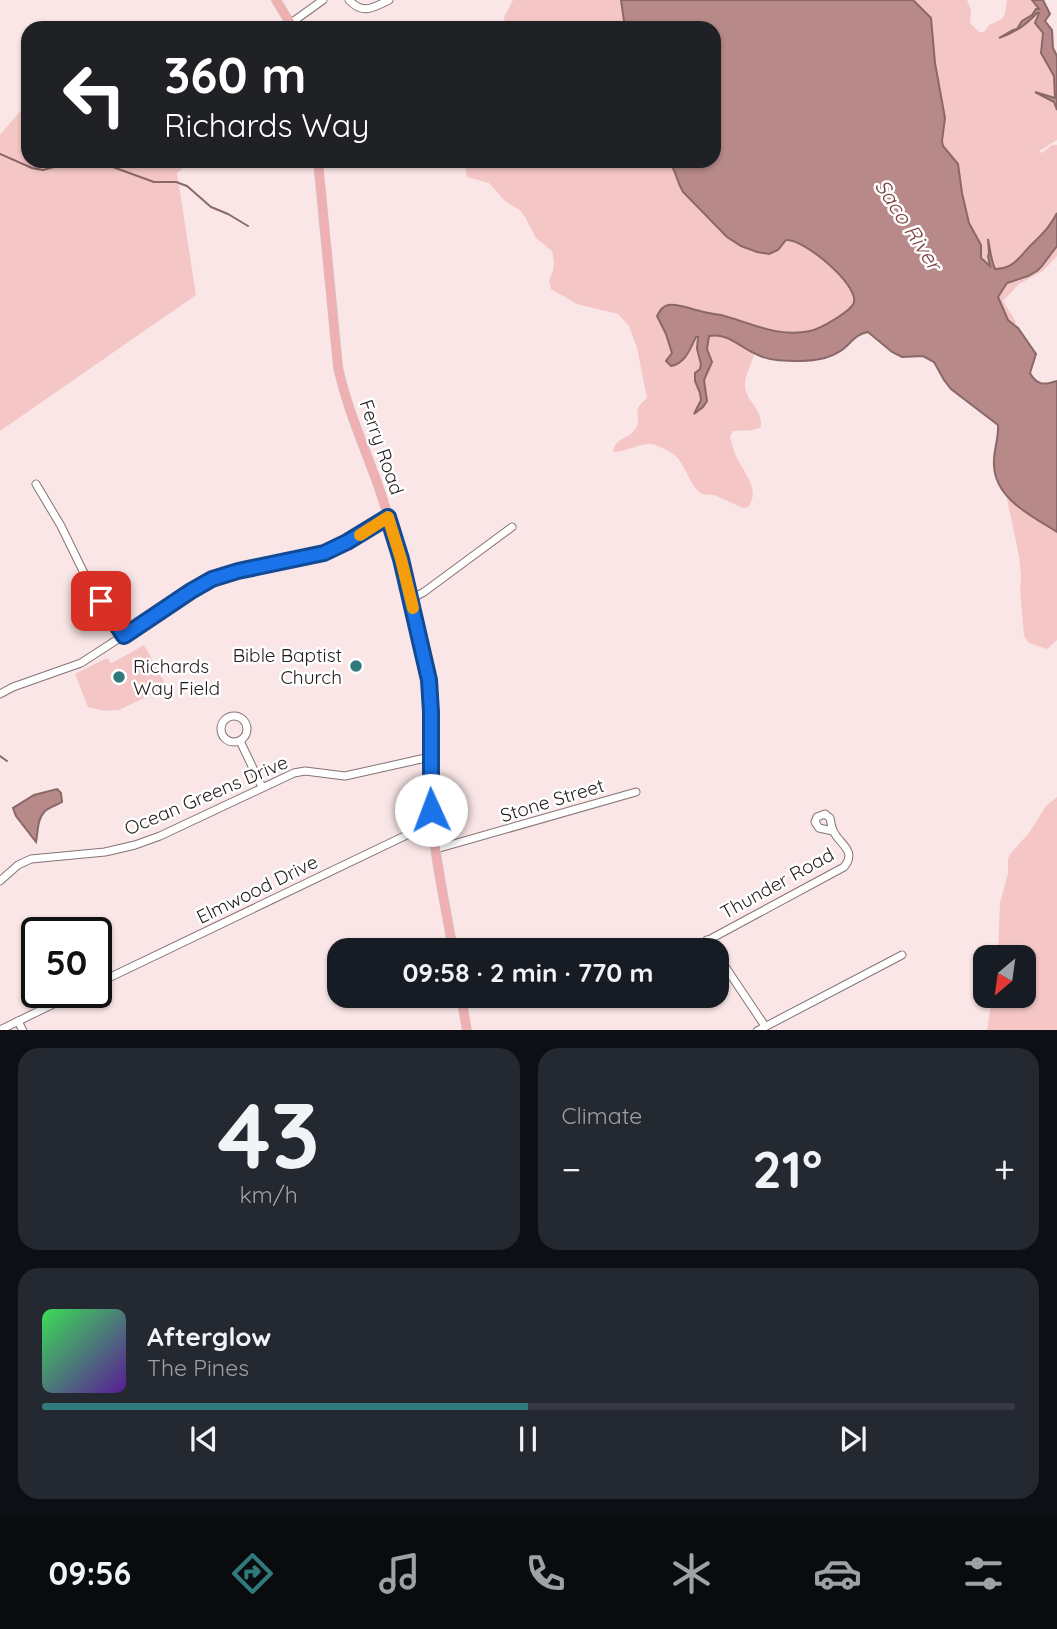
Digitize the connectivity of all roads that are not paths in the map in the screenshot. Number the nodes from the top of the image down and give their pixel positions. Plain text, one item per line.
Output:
1 (276, 0) edge
2 (323, 0) edge
3 (349, 0) edge
4 (389, 0) edge
5 (289, 21) edge
6 (298, 21) edge
7 (319, 168) edge
8 (36, 484) dead end
9 (389, 521) junction
10 (512, 527) dead end
11 (411, 599) junction
12 (124, 636) junction
13 (0, 694) edge
14 (240, 741) dead end
15 (430, 758) junction
16 (262, 787) junction
17 (636, 792) dead end
18 (433, 825) junction
19 (833, 831) dead end
20 (436, 849) junction
21 (0, 881) edge
22 (451, 938) edge
23 (711, 938) edge
24 (902, 955) dead end
25 (729, 974) edge
26 (112, 976) edge
27 (45, 1008) edge
28 (463, 1008) edge
29 (18, 1021) junction
30 (761, 1028) edge
31 (0, 1030) edge
32 (22, 1030) edge
33 (467, 1030) edge

1 - 5 main road
2 - 6 street
3 - 4 street
7 - 9 main road, Ferry Road
8 - 12 street
9 - 11 main road, Ferry Road
9 - 12 street
10 - 11 street
11 - 15 main road, Ferry Road
12 - 13 street
14 - 16 street
15 - 16 street, Ocean Greens Drive
15 - 18 main road, Ferry Road
16 - 21 street, Ocean Greens Drive
17 - 20 street, Stone Street
18 - 20 main road, Ferry Road
18 - 26 street, Elmwood Drive
19 - 23 street, Thunder Road
20 - 22 main road, Ferry Road
24 - 30 street
25 - 30 street
27 - 29 street
28 - 33 main road
29 - 31 street
29 - 32 street

